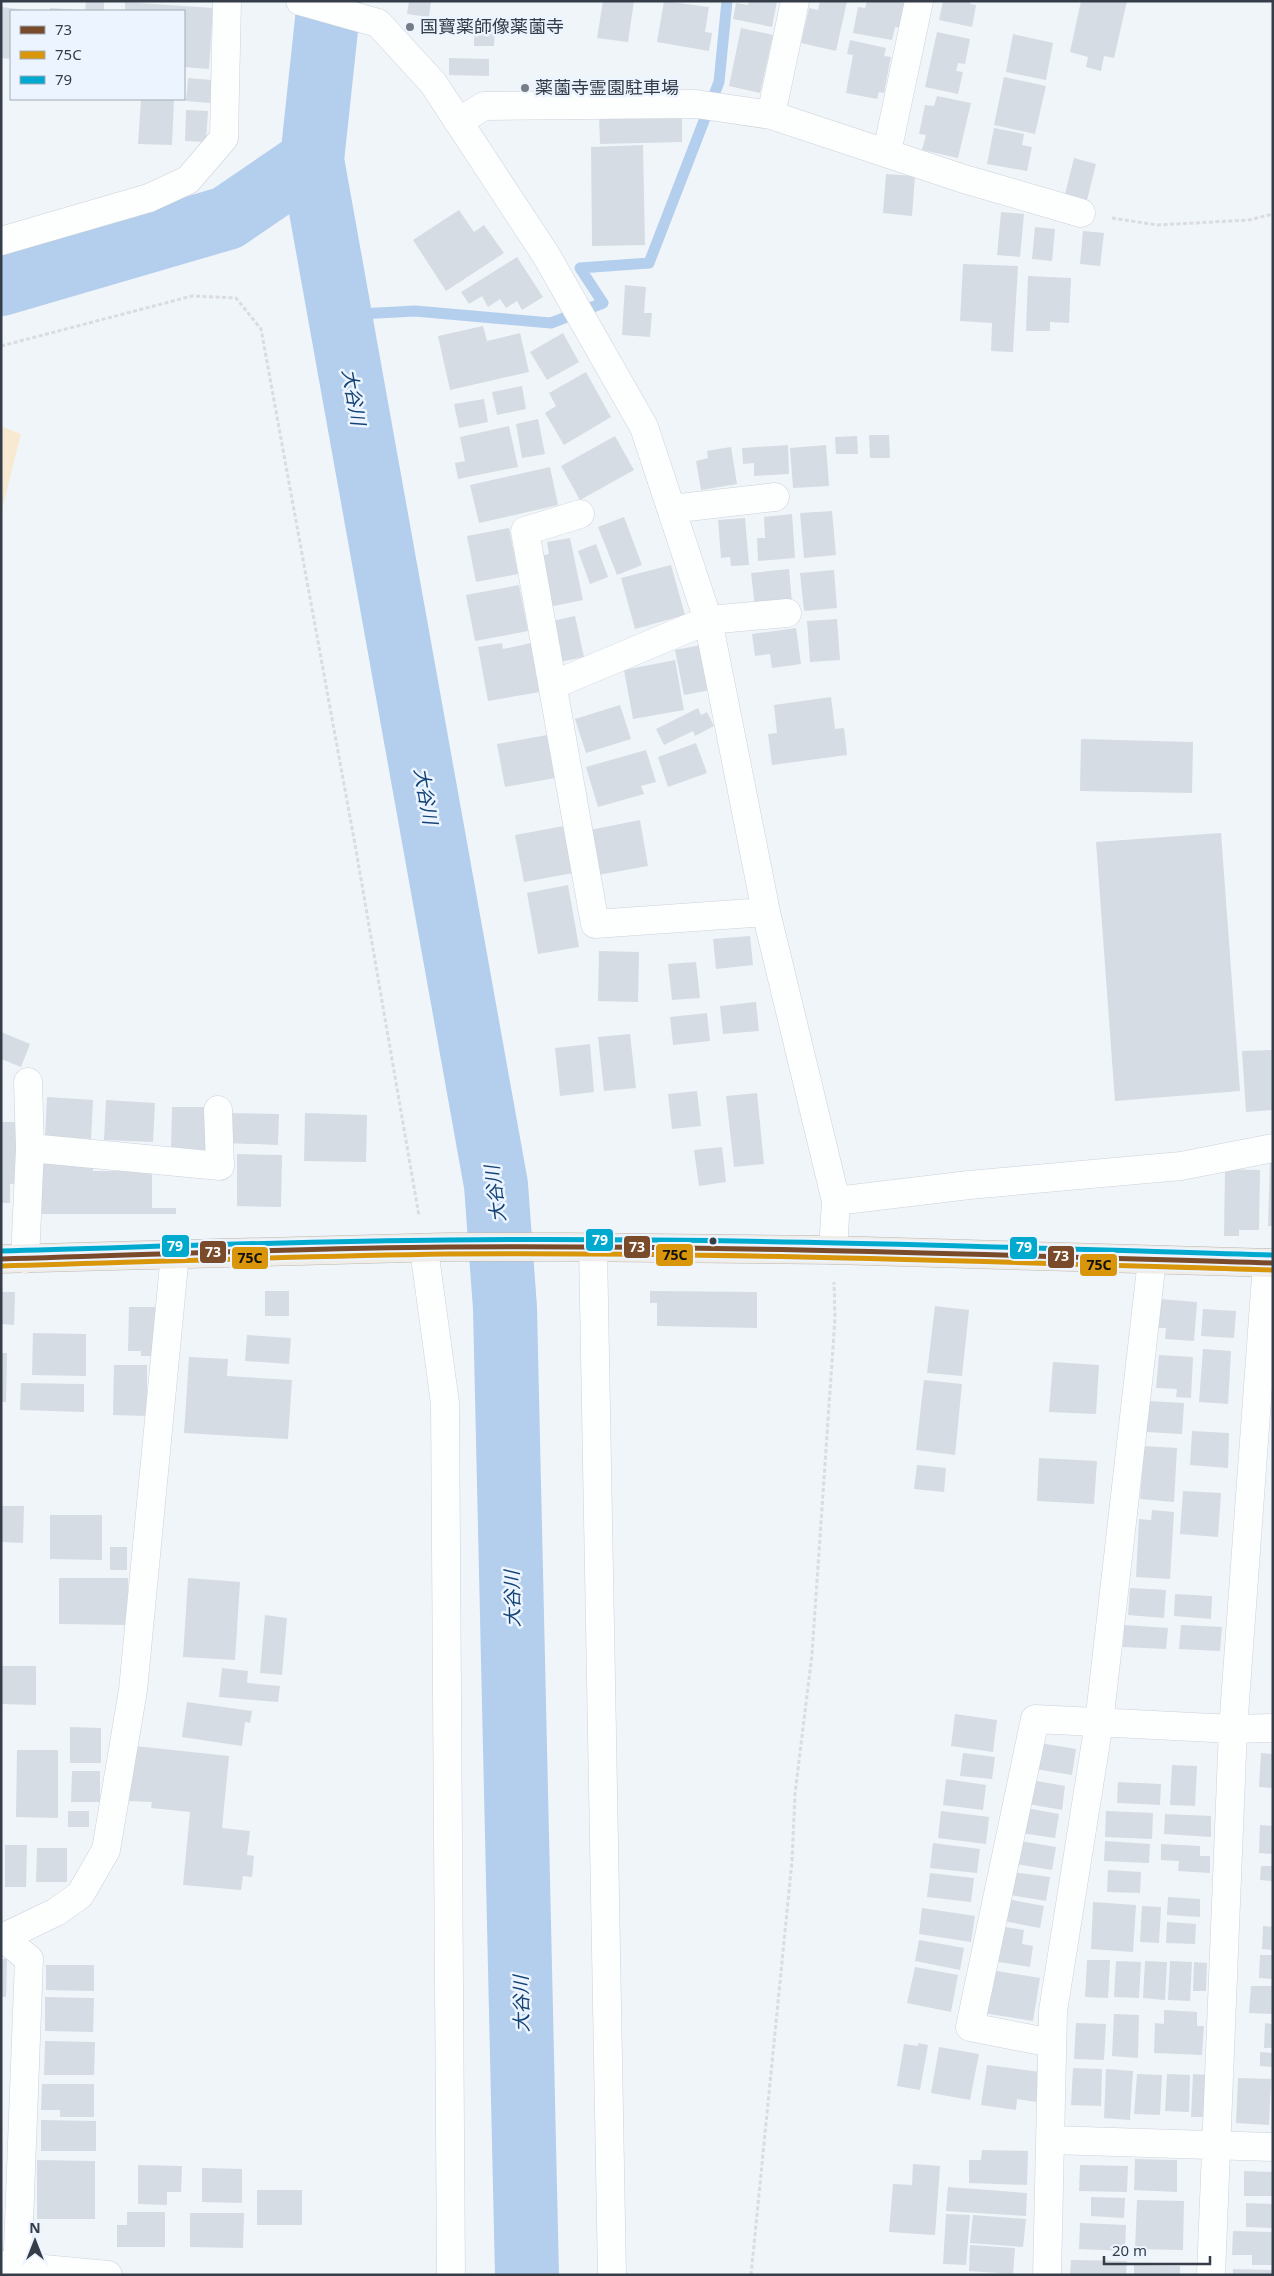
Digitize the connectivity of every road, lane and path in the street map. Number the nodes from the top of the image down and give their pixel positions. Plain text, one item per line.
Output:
1 (228, 1) edge
2 (300, 1) edge
3 (795, 1) edge
4 (919, 1) edge
5 (379, 12) edge
6 (771, 115) junction
7 (458, 122) junction
8 (887, 152) junction
9 (1081, 213) joint
10 (1273, 214) edge
11 (1, 241) edge
12 (1, 346) edge
13 (775, 497) dead end
14 (671, 509) junction
15 (580, 514) dead end
16 (787, 612) dead end
17 (708, 620) junction
18 (553, 685) junction
19 (766, 912) junction
20 (28, 1082) dead end
21 (218, 1110) dead end
22 (30, 1148) junction
23 (1273, 1148) edge
24 (836, 1201) junction
25 (581, 1247) junction
26 (435, 1248) junction
27 (833, 1250) junction
28 (175, 1254) junction
29 (13, 1259) edge
30 (1152, 1260) junction
31 (1270, 1263) edge
32 (1099, 1723) junction
33 (1273, 1728) edge
34 (1233, 1729) junction
35 (3, 1937) edge
36 (1052, 2043) junction
37 (12, 2096) edge
38 (1051, 2140) junction
39 (1215, 2145) junction
40 (1273, 2147) edge
41 (12, 2269) edge
42 (108, 2275) edge
43 (451, 2275) edge
44 (612, 2275) edge
45 (751, 2275) edge
46 (1047, 2275) edge
47 (1211, 2275) edge

1 - 11 street
2 - 5 street
3 - 6 street
4 - 8 street
5 - 7 street
6 - 7 street
6 - 8 street
7 - 14 street
8 - 9 street
9 - 10 path
12 - 26 path
13 - 14 street
14 - 17 street
15 - 18 street
16 - 17 street
17 - 18 street
17 - 19 street
18 - 19 street
19 - 24 street
20 - 22 street
21 - 22 street
22 - 29 street
23 - 24 street
24 - 27 street
25 - 26 main road
25 - 27 main road
25 - 44 street
26 - 28 main road
26 - 43 street
27 - 30 main road
27 - 45 path
28 - 29 main road
28 - 35 street
30 - 31 main road
30 - 32 street
31 - 34 street
32 - 34 street
32 - 36 street
32 - 36 street
33 - 34 street
34 - 39 street
35 - 37 street
36 - 38 street
37 - 41 street
38 - 39 street
38 - 46 street
39 - 40 street
39 - 47 street
41 - 42 street

